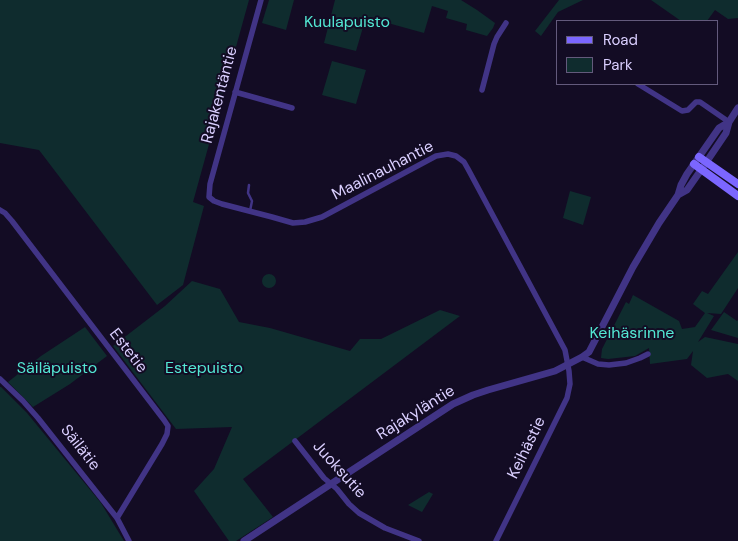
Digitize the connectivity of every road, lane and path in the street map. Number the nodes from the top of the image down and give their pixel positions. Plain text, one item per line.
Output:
1 (261, 0) edge
2 (506, 23) dead end
3 (640, 85) edge
4 (482, 90) dead end
5 (235, 92) junction
6 (292, 108) dead end
7 (738, 108) edge
8 (729, 122) junction
9 (699, 157) junction
10 (706, 162) junction
11 (694, 164) junction
12 (701, 170) junction
13 (738, 184) edge
14 (249, 185) dead end
15 (678, 195) junction
16 (738, 196) edge
17 (209, 197) joint
18 (0, 210) edge
19 (250, 211) junction
20 (648, 354) dead end
21 (582, 358) junction
22 (569, 365) junction
23 (0, 379) edge
24 (295, 441) dead end
25 (331, 484) junction
26 (117, 518) junction
27 (246, 540) edge
28 (129, 541) edge
29 (418, 541) edge
30 (496, 541) edge

1 - 5 street, Rajakentäntie
2 - 4 street
3 - 8 street
5 - 6 street
5 - 17 street, Rajakentäntie
7 - 8 street
8 - 9 street
8 - 10 street
9 - 10 main road
9 - 11 street
10 - 12 street
10 - 13 main road
11 - 12 main road
11 - 15 street
12 - 15 street
12 - 16 main road
14 - 19 lane
15 - 21 street
17 - 19 street, Maalinauhantie
18 - 26 street, Estetie
19 - 22 street, Maalinauhantie
20 - 21 street
21 - 22 street, Rajakyläntie
22 - 25 street, Rajakyläntie
22 - 30 street, Keihästie
23 - 26 street, Säilätie
24 - 25 street, Juoksutie
25 - 27 street, Rajakyläntie
25 - 29 street, Juoksutie
26 - 28 street, Säilätie

